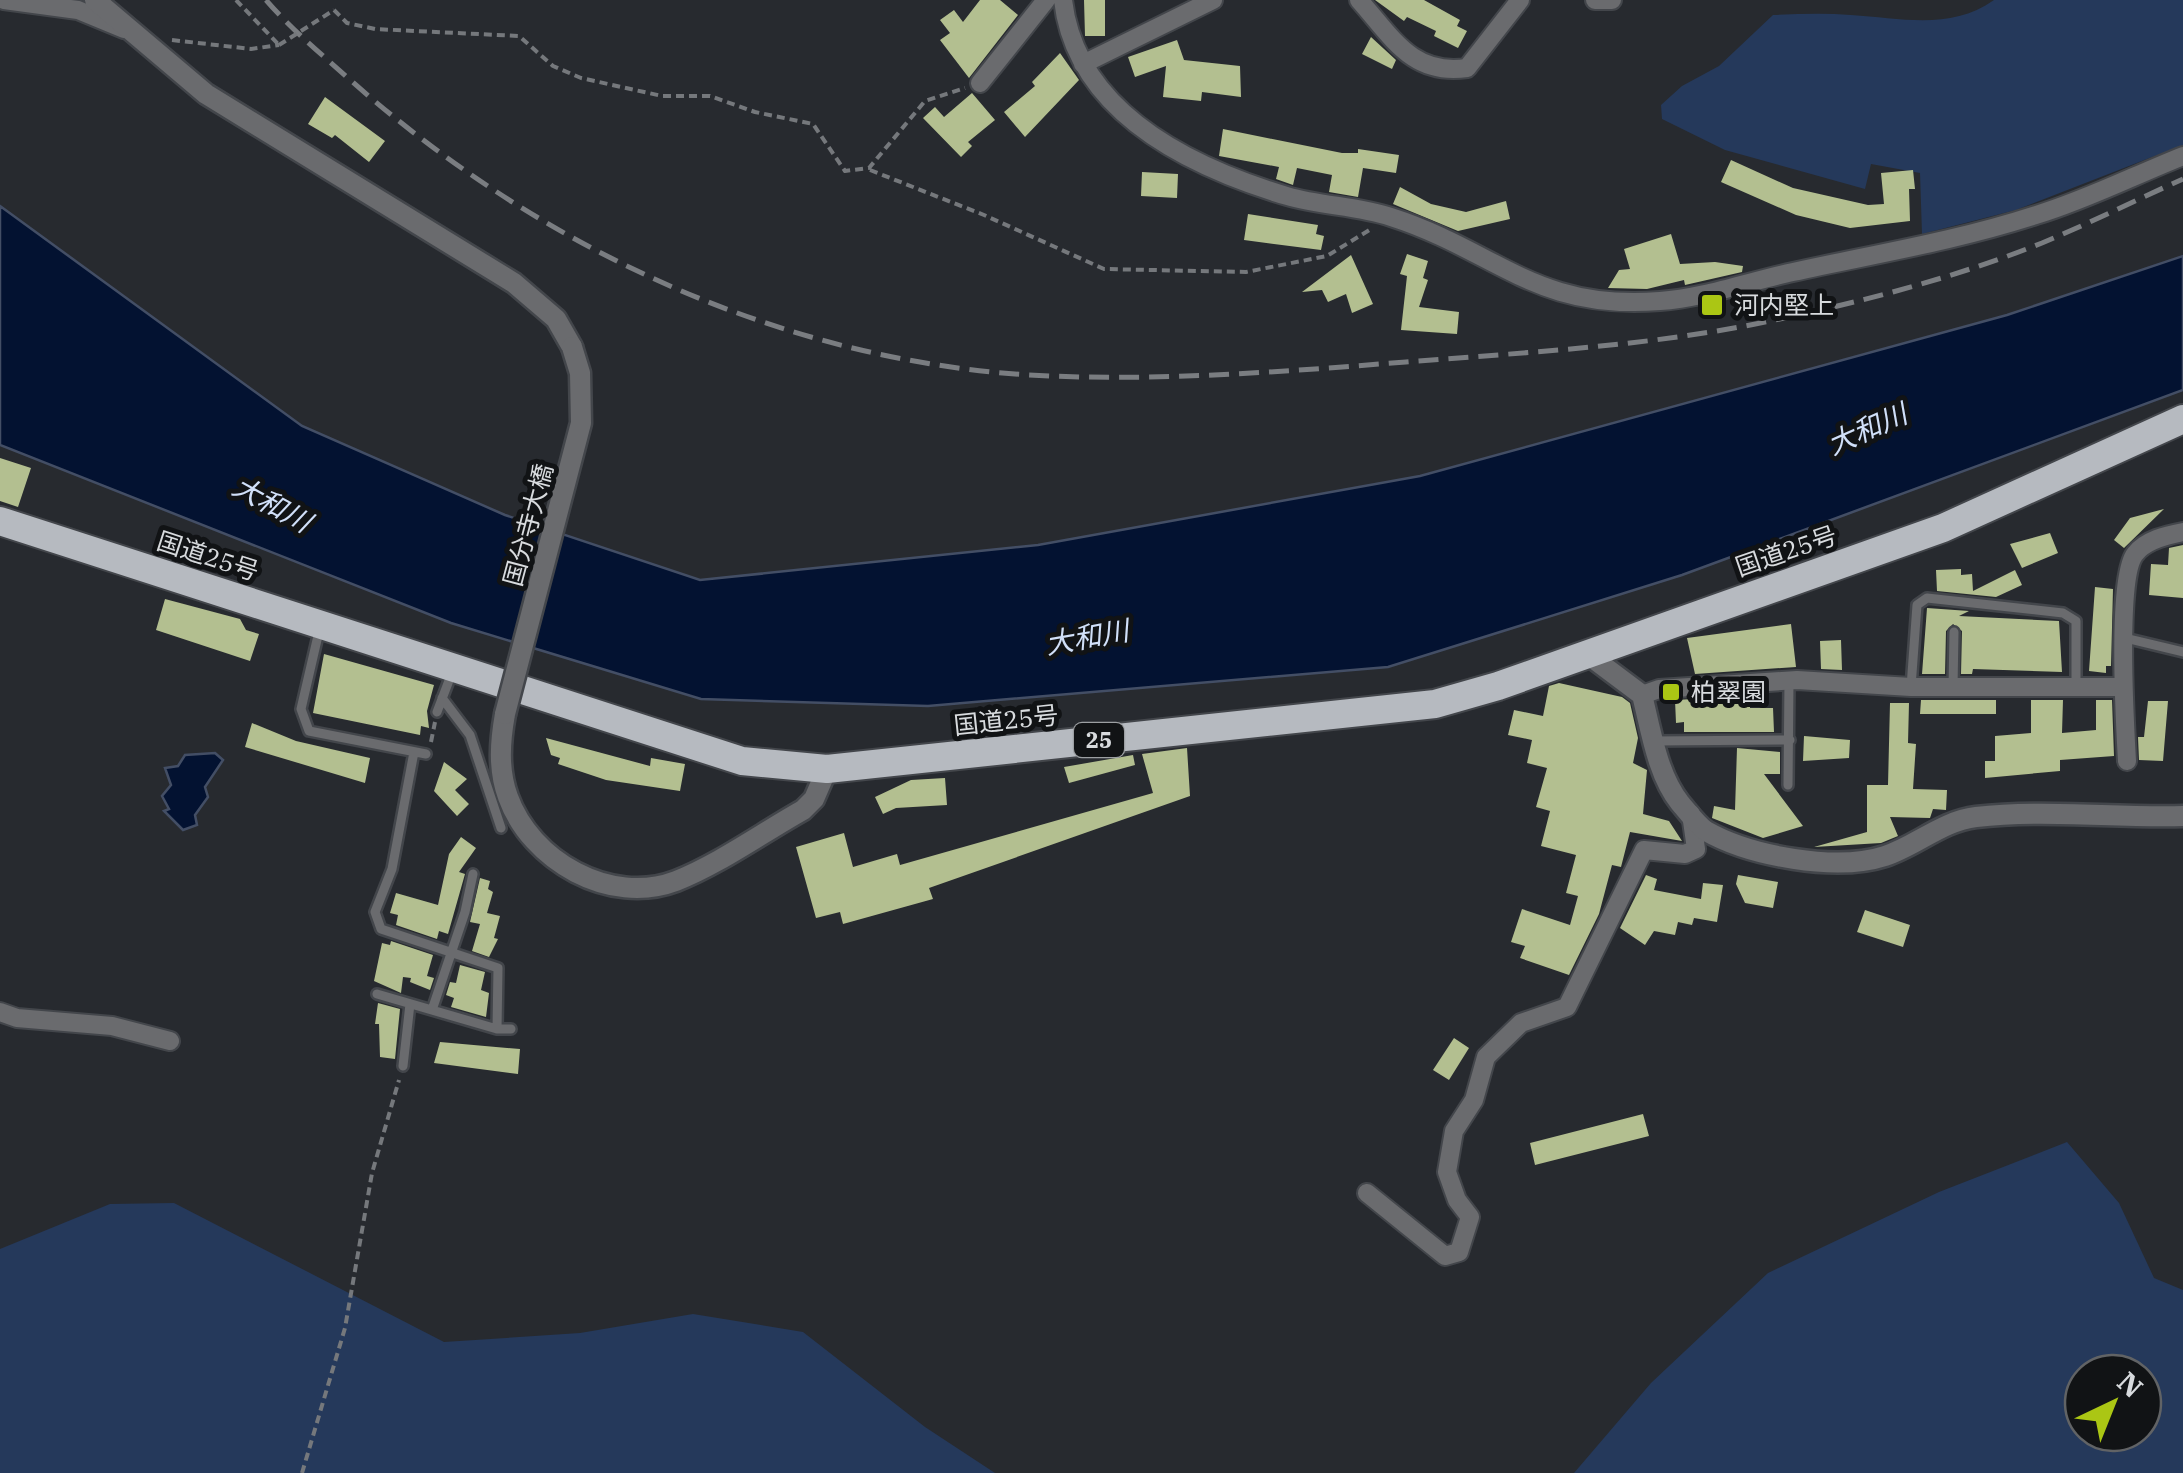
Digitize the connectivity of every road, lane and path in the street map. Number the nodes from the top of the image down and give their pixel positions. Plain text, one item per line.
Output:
1 (4, 0) edge
2 (95, 0) edge
3 (236, 0) edge
4 (1046, 0) edge
5 (1063, 0) edge
6 (1212, 0) edge
7 (1358, 0) edge
8 (1520, 0) edge
9 (1595, 0) edge
10 (1612, 0) edge
11 (128, 30) junction
12 (164, 38) dead end
13 (279, 45) junction
14 (1082, 64) junction
15 (980, 83) joint
16 (2183, 156) edge
17 (866, 168) junction
18 (1391, 217) junction
19 (2183, 419) edge
20 (0, 520) edge
21 (2183, 532) edge
22 (320, 624) junction
23 (1954, 632) dead end
24 (2125, 638) junction
25 (2183, 652) edge
26 (1586, 654) junction
27 (454, 667) junction
28 (1788, 681) junction
29 (2076, 686) junction
30 (1911, 687) junction
31 (2122, 687) junction
32 (1953, 688) junction
33 (1642, 695) junction
34 (442, 698) junction
35 (437, 712) joint
36 (1790, 740) junction
37 (1654, 742) junction
38 (414, 752) junction
39 (426, 754) joint
40 (2127, 761) dead end
41 (827, 770) junction
42 (1788, 785) dead end
43 (1690, 814) junction
44 (2183, 816) edge
45 (500, 828) dead end
46 (473, 874) dead end
47 (451, 952) junction
48 (377, 994) dead end
49 (410, 1004) junction
50 (432, 1010) junction
51 (0, 1012) edge
52 (511, 1028) dead end
53 (496, 1029) junction
54 (170, 1041) dead end
55 (403, 1066) joint
56 (1366, 1192) dead end
57 (302, 1473) edge

1 - 11 street
2 - 11 street
3 - 13 path
4 - 15 street
5 - 14 street
6 - 14 street
7 - 8 street
9 - 10 street
11 - 41 street, 国分寺大橋, bridge
12 - 13 path
13 - 17 path, bridge
14 - 18 street
15 - 17 path
16 - 18 street
17 - 18 path
19 - 26 highway, 国道25号 / 25
20 - 22 highway, 国道25号 / 25
21 - 24 street
22 - 27 highway, 国道25号 / 25
22 - 38 lane
23 - 32 lane
24 - 25 lane
24 - 31 street
26 - 33 street
26 - 41 highway, 国道25号 / 25
27 - 34 lane
27 - 41 highway, 国道25号 / 25
28 - 30 street
28 - 33 street
28 - 36 lane
29 - 30 lane
29 - 31 street
29 - 32 street
30 - 32 street
31 - 40 street
33 - 37 street
34 - 35 lane
34 - 45 lane
35 - 39 path
36 - 37 lane
36 - 42 lane
37 - 43 street
38 - 39 lane
38 - 47 lane
43 - 44 street
43 - 56 street
46 - 47 lane
47 - 50 lane
47 - 53 lane
48 - 49 lane
49 - 50 lane
49 - 55 lane
50 - 53 lane
51 - 54 street
52 - 53 lane
55 - 57 path

